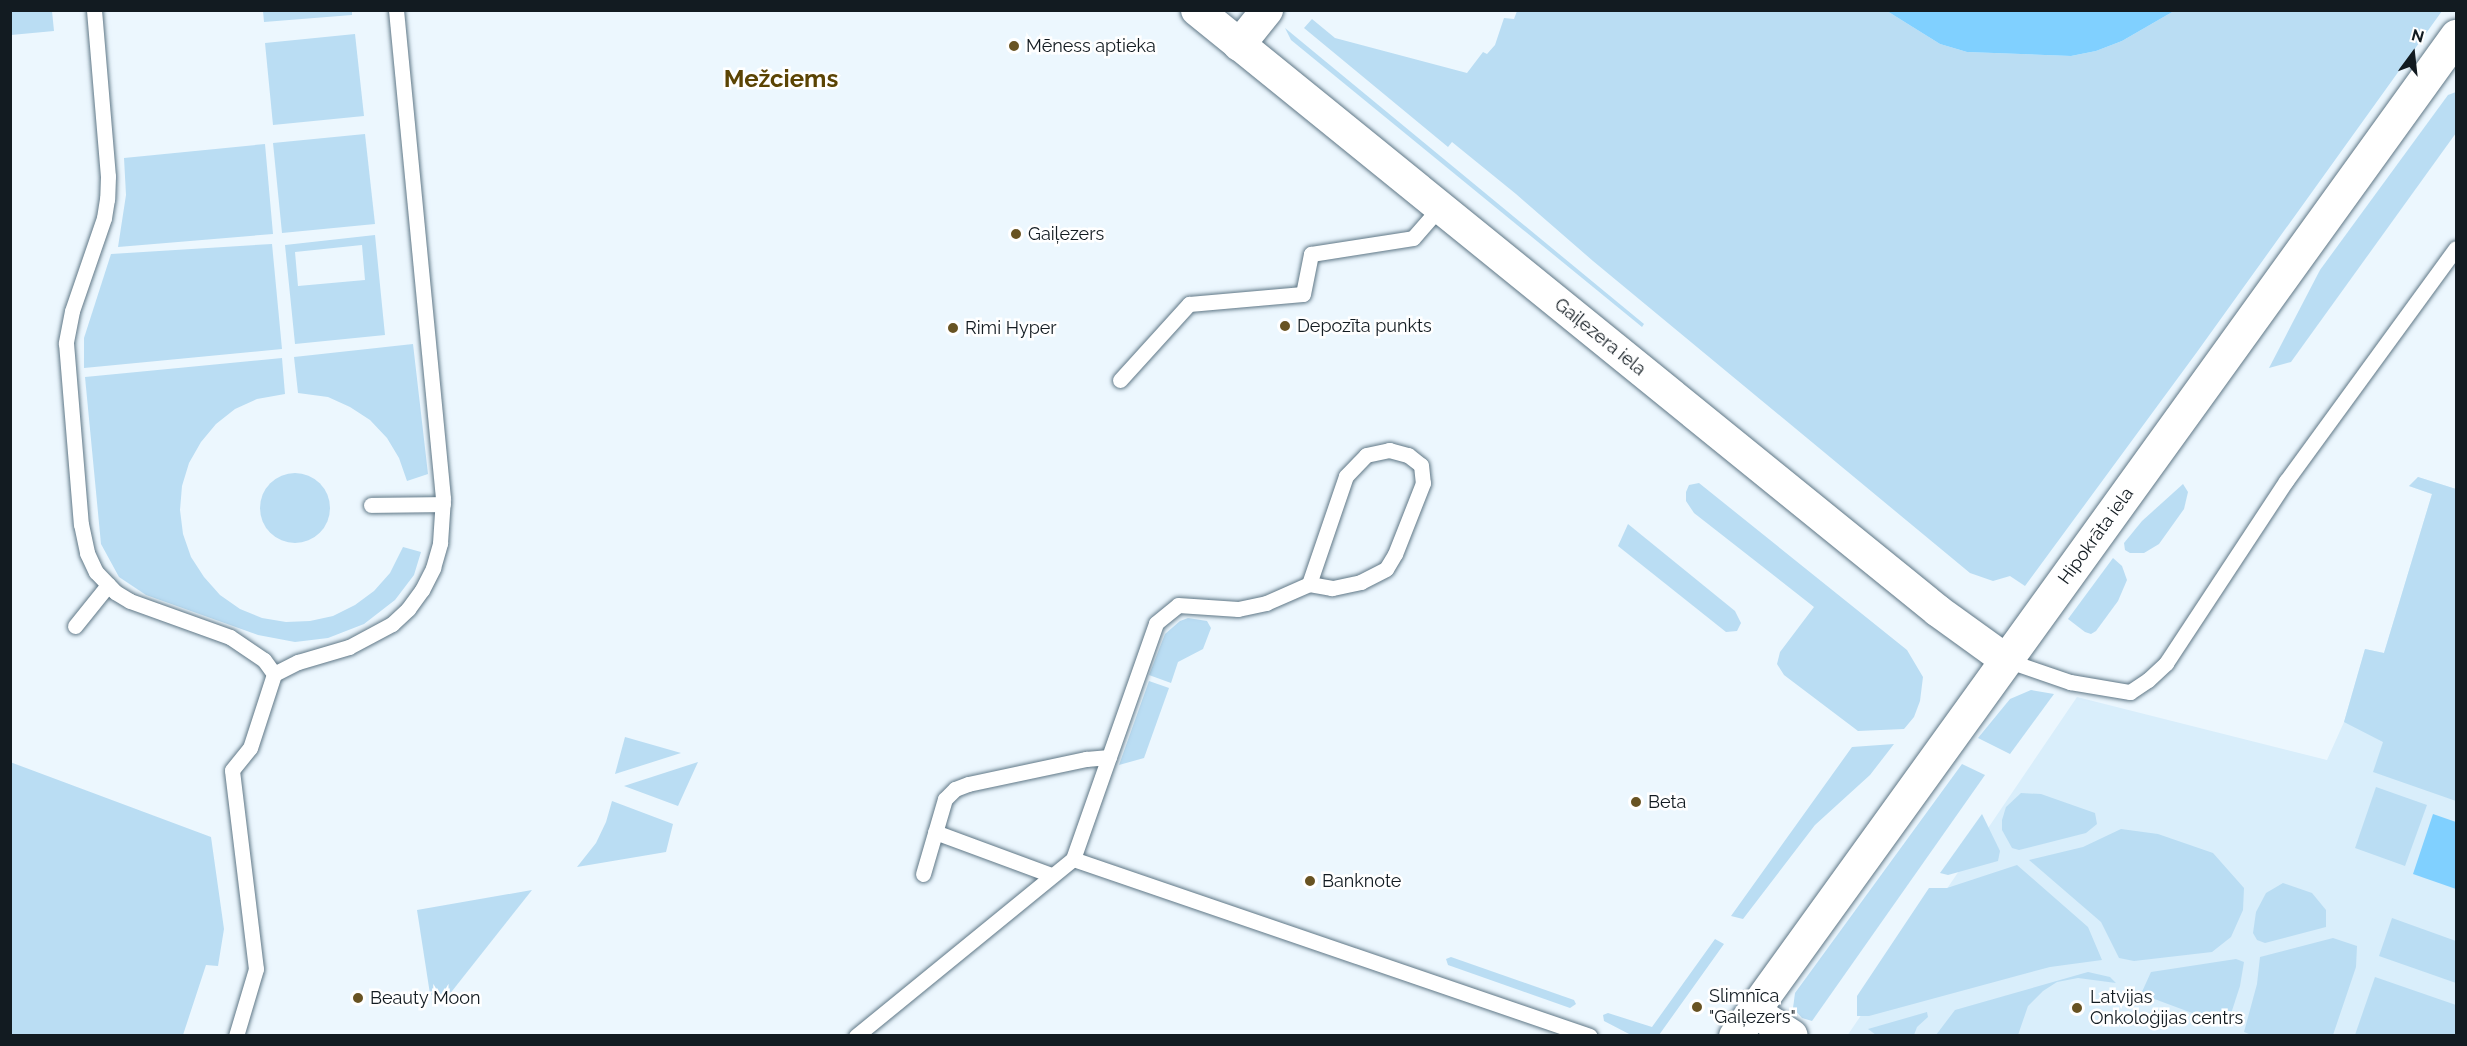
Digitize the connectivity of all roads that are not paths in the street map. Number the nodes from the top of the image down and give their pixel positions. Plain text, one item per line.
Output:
1 (94, 10) edge
2 (396, 10) edge
3 (1197, 10) edge
4 (1267, 10) edge
5 (2455, 43) edge
6 (1239, 45) junction
7 (1440, 207) junction
8 (2457, 248) edge
9 (1120, 380) dead end
10 (443, 504) junction
11 (371, 505) dead end
12 (1309, 584) junction
13 (108, 585) junction
14 (75, 626) dead end
15 (2006, 660) junction
16 (274, 674) junction
17 (1109, 757) junction
18 (935, 832) junction
19 (1073, 859) junction
20 (922, 874) dead end
21 (1051, 875) junction
22 (1744, 1023) edge
23 (236, 1035) edge
24 (856, 1035) edge
25 (1590, 1035) edge
26 (1792, 1035) edge

1 - 13 lane
2 - 10 lane
3 - 6 street, Gaiļezera iela
4 - 6 street
5 - 15 street, Hipokrāta iela
6 - 7 street, Gaiļezera iela
7 - 9 lane
7 - 15 street, Gaiļezera iela
8 - 15 lane
10 - 11 lane
10 - 16 lane
12 - 12 lane
12 - 17 lane
13 - 14 lane
13 - 16 lane
15 - 22 street, Hipokrāta iela
16 - 23 lane
17 - 18 lane
17 - 19 lane
18 - 20 lane
18 - 21 lane
19 - 21 lane
19 - 25 lane
21 - 24 lane
22 - 26 street

